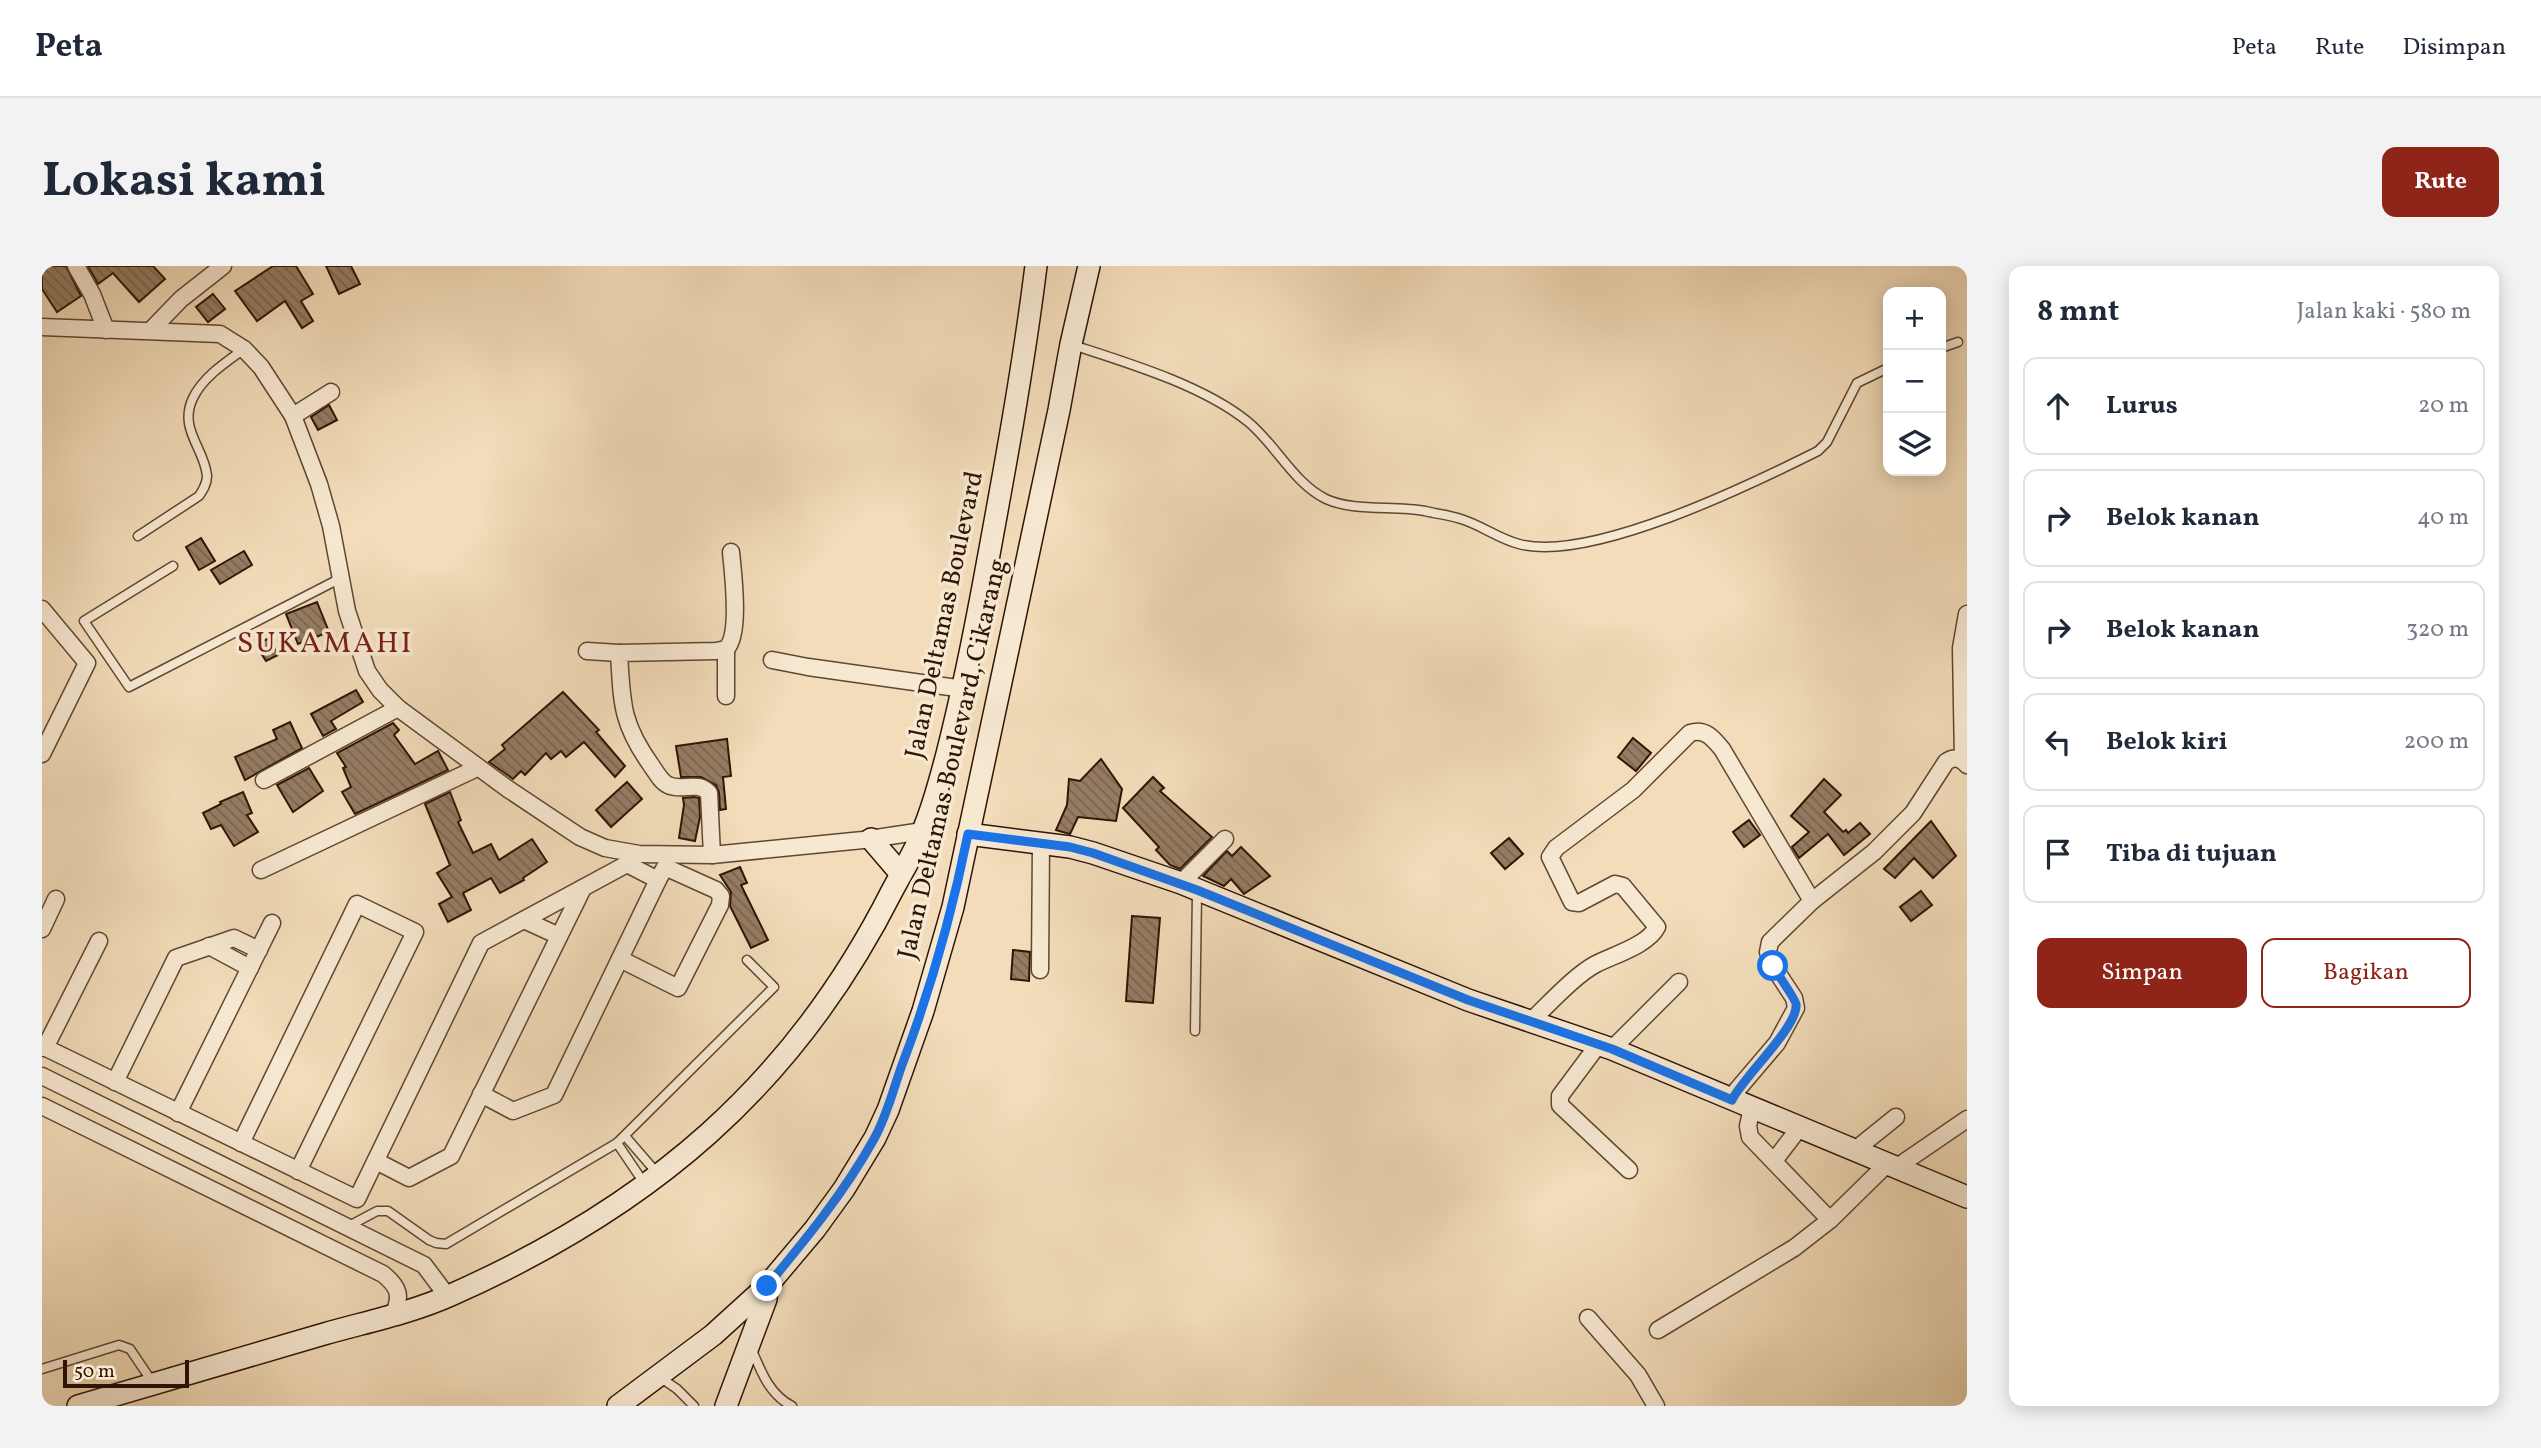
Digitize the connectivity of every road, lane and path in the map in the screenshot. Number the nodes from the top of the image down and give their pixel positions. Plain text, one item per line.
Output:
1 (76, 266) edge
2 (1036, 266) edge
3 (1089, 266) edge
4 (216, 268) edge
5 (42, 327) edge
6 (106, 330) junction
7 (151, 330) junction
8 (1958, 342) dead end
9 (1070, 344) junction
10 (1946, 346) edge
11 (244, 349) junction
12 (1883, 370) edge
13 (331, 392) dead end
14 (293, 416) junction
15 (138, 536) dead end
16 (732, 552) dead end
17 (173, 566) dead end
18 (339, 579) junction
19 (42, 609) edge
20 (1967, 614) edge
21 (726, 649) junction
22 (587, 651) dead end
23 (619, 653) junction
24 (772, 660) dead end
25 (964, 689) junction
26 (726, 696) dead end
27 (398, 708) junction
28 (42, 754) edge
29 (1965, 763) edge
30 (477, 768) junction
31 (264, 780) dead end
32 (923, 831) junction
33 (968, 834) junction
34 (871, 839) junction
35 (1225, 839) dead end
36 (1041, 844) junction
37 (712, 855) junction
38 (261, 870) dead end
39 (901, 874) junction
40 (658, 880) junction
41 (1189, 887) junction
42 (583, 888) junction
43 (56, 900) dead end
44 (1812, 901) junction
45 (524, 920) junction
46 (272, 923) dead end
47 (42, 929) edge
48 (559, 936) junction
49 (99, 941) dead end
50 (209, 946) junction
51 (259, 950) junction
52 (620, 958) junction
53 (747, 960) dead end
54 (250, 968) junction
55 (1040, 970) dead end
56 (1679, 982) dead end
57 (1530, 1022) junction
58 (1195, 1031) dead end
59 (44, 1047) edge
60 (1605, 1047) junction
61 (42, 1076) edge
62 (115, 1082) junction
63 (481, 1094) junction
64 (1742, 1104) junction
65 (42, 1107) edge
66 (178, 1112) junction
67 (1896, 1116) dead end
68 (1967, 1119) edge
69 (1800, 1127) junction
70 (625, 1136) junction
71 (241, 1143) junction
72 (617, 1143) junction
73 (180, 1144) junction
74 (1855, 1150) junction
75 (376, 1161) junction
76 (1774, 1161) junction
77 (1892, 1166) junction
78 (167, 1168) junction
79 (1629, 1170) dead end
80 (298, 1171) junction
81 (653, 1181) junction
82 (1967, 1197) edge
83 (1830, 1220) junction
84 (347, 1227) junction
85 (767, 1286) junction
86 (448, 1297) junction
87 (393, 1315) junction
88 (1588, 1318) dead end
89 (1658, 1330) dead end
90 (750, 1345) junction
91 (42, 1369) edge
92 (659, 1376) junction
93 (153, 1384) junction
94 (78, 1406) edge
95 (618, 1406) edge
96 (694, 1406) edge
97 (726, 1406) edge
98 (792, 1406) edge
99 (1656, 1406) edge

1 - 6 street
2 - 25 street, Jalan Deltamas Boulevard
3 - 9 street, Jalan Deltamas Boulevard, Cikarang
4 - 7 street
5 - 6 street
6 - 7 street
7 - 11 street
8 - 10 lane
9 - 12 lane
9 - 33 street, Jalan Deltamas Boulevard, Cikarang
11 - 14 street
11 - 15 lane
13 - 14 street
14 - 18 street
16 - 21 street
17 - 18 lane
18 - 27 street
19 - 28 street
20 - 29 street
21 - 23 street
21 - 26 street
22 - 23 street
23 - 37 street
24 - 25 street
25 - 32 street, Jalan Deltamas Boulevard
27 - 30 street
27 - 31 street
29 - 44 street
30 - 37 street
30 - 38 street
32 - 34 street
32 - 39 street, Jalan Deltamas Boulevard
33 - 36 street
33 - 85 street, Jalan Deltamas Boulevard, Cikarang
34 - 37 street
34 - 39 street
35 - 41 street
36 - 41 street
36 - 55 street
39 - 81 street, Jalan Deltamas Boulevard
40 - 42 street
40 - 52 street
40 - 52 street
41 - 57 street
41 - 58 lane
42 - 45 street
42 - 48 street
43 - 47 street
44 - 57 street
44 - 64 street
45 - 48 street
45 - 75 street
46 - 51 street
48 - 63 street
49 - 59 street
50 - 51 street
50 - 54 street
50 - 62 street
51 - 54 street
52 - 63 street
53 - 70 lane
54 - 66 street
56 - 60 street
57 - 60 street
59 - 62 street
60 - 64 street
60 - 79 street
61 - 73 street
62 - 66 street
63 - 75 street
64 - 69 street
64 - 76 street
65 - 78 street
66 - 71 street
67 - 74 street
68 - 77 street
69 - 74 street
69 - 76 street
70 - 72 lane
70 - 81 lane
71 - 80 street
71 - 80 street
72 - 81 lane
72 - 84 lane
73 - 78 street
73 - 84 street
74 - 77 street
75 - 80 street
76 - 83 street
77 - 82 street
77 - 83 street
78 - 87 street
81 - 86 street, Jalan Deltamas Boulevard
83 - 89 street
84 - 86 street
85 - 90 street
85 - 92 street, Jalan Deltamas Boulevard, Cikarang
86 - 87 street, Jalan Deltamas Boulevard
87 - 93 street, Jalan Deltamas Boulevard
88 - 99 street
90 - 97 street
90 - 98 lane
91 - 93 lane
92 - 95 street, Jalan Deltamas Boulevard, Cikarang
92 - 96 lane
93 - 94 street, Jalan Deltamas Boulevard

